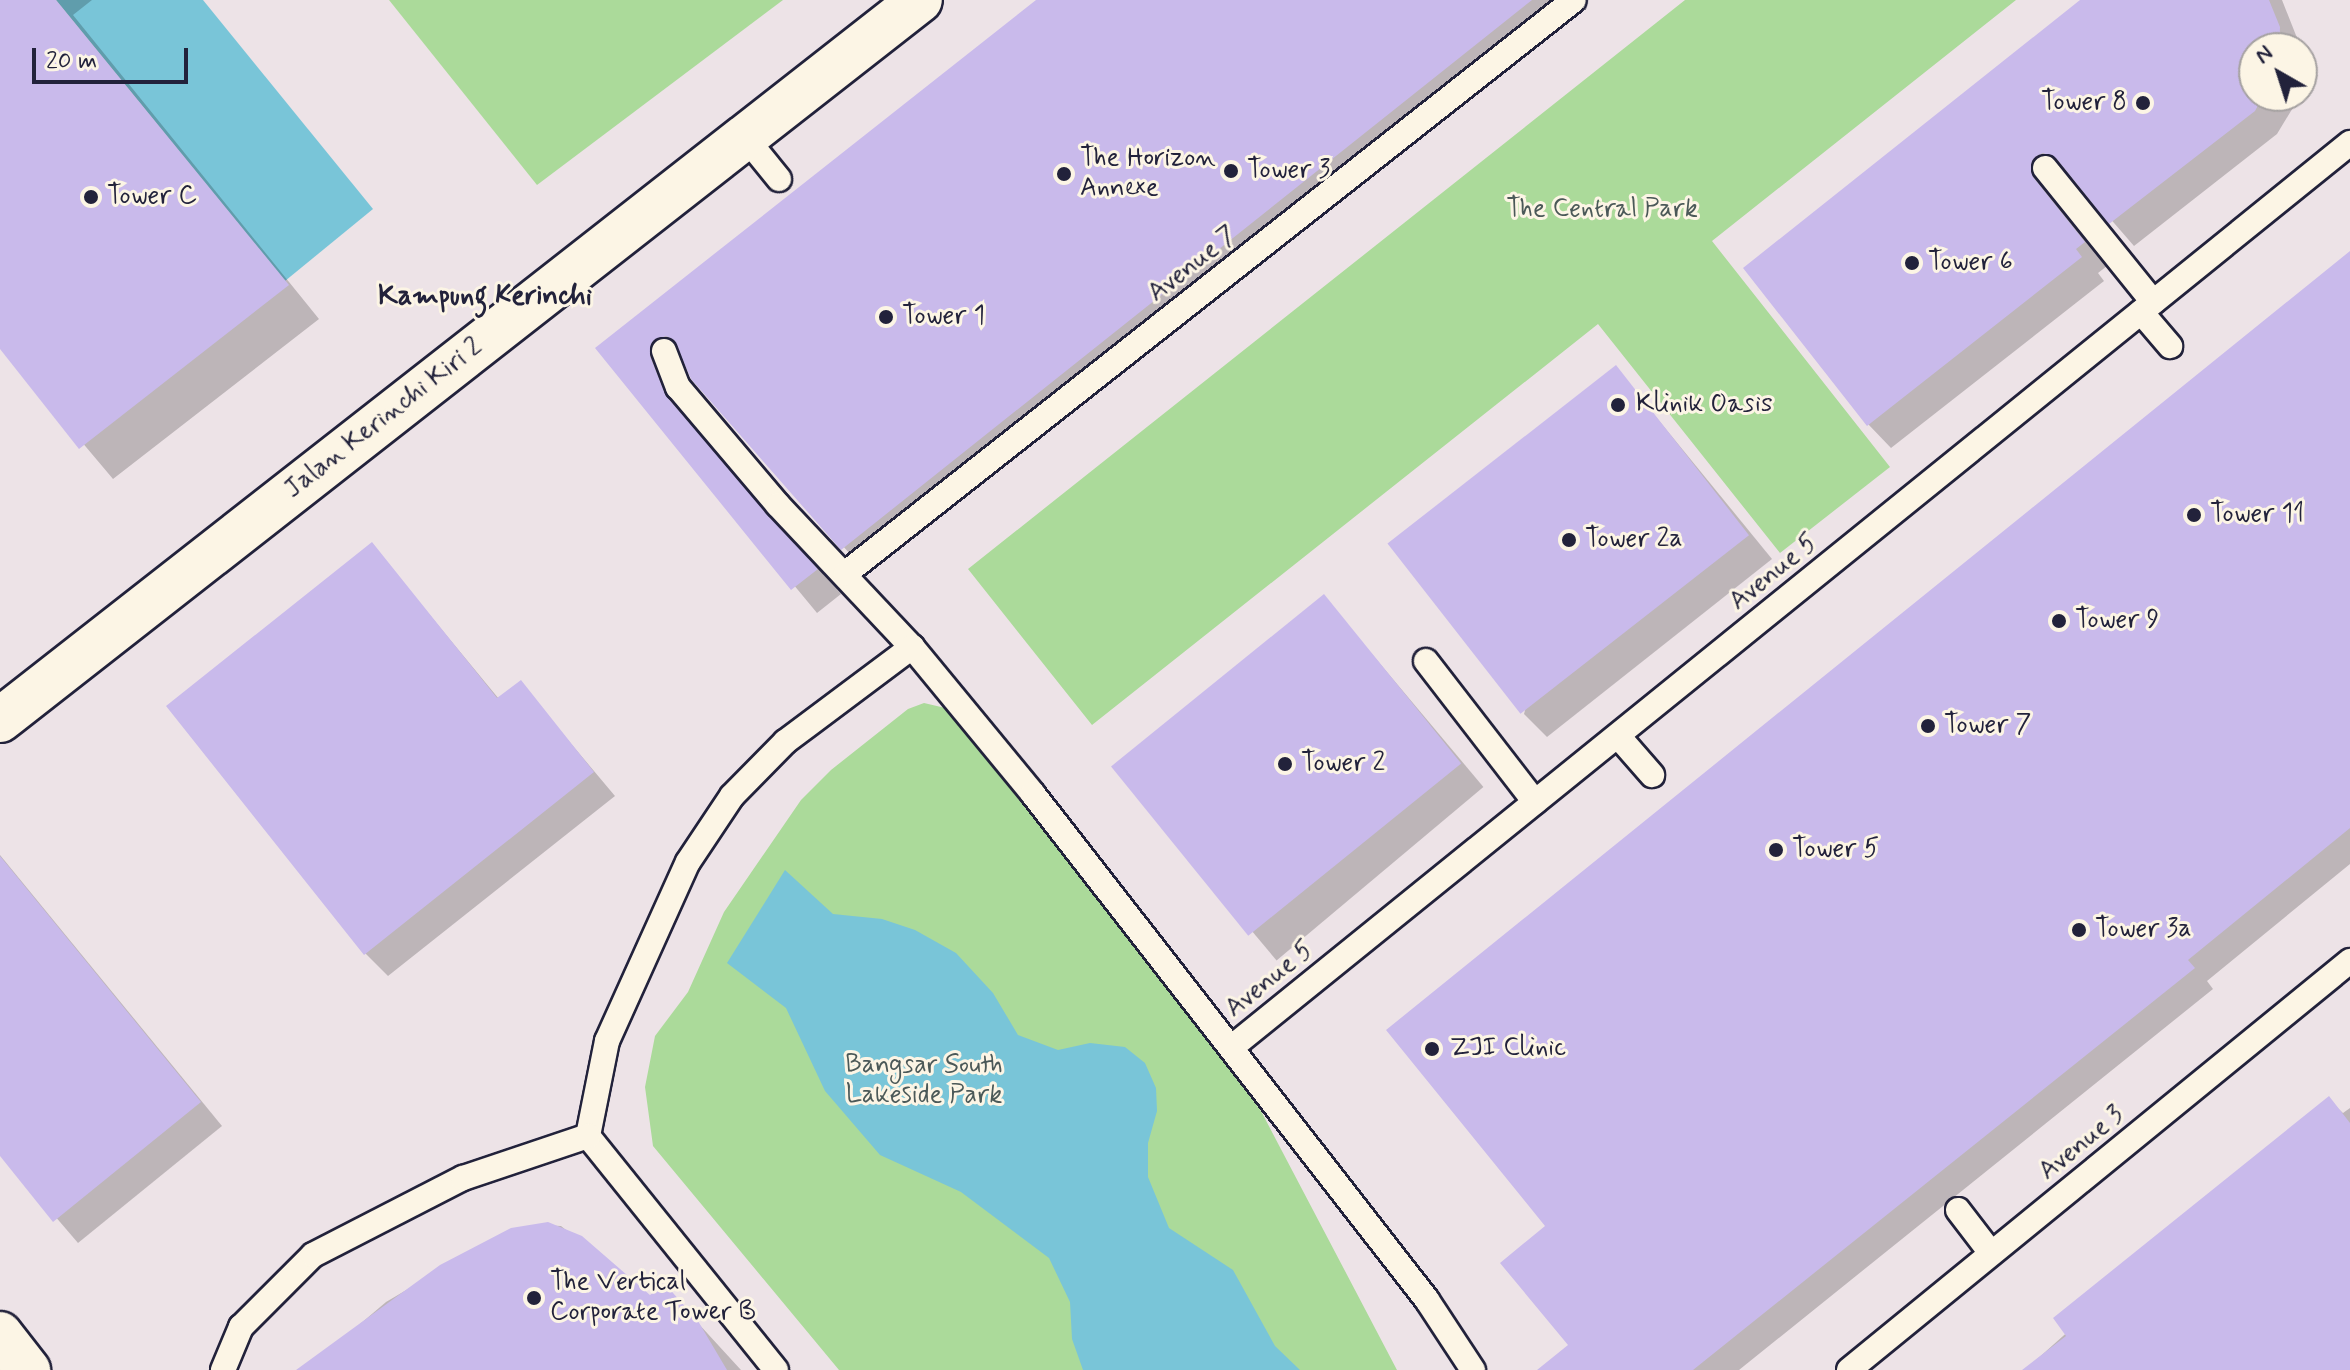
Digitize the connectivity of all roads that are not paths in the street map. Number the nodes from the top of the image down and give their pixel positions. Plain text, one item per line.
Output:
1 (920, 0) edge
2 (1574, 0) edge
3 (745, 137) junction
4 (2350, 143) edge
5 (2045, 168) dead end
6 (779, 179) dead end
7 (2147, 307) junction
8 (2170, 346) dead end
9 (664, 351) dead end
10 (846, 573) junction
11 (912, 647) junction
12 (1426, 661) dead end
13 (0, 720) edge
14 (1618, 736) junction
15 (1652, 775) dead end
16 (1535, 802) junction
17 (2350, 961) edge
18 (1232, 1047) junction
19 (588, 1136) junction
20 (1958, 1210) dead end
21 (1991, 1253) junction
22 (0, 1334) edge
23 (1470, 1367) edge
24 (28, 1370) edge
25 (223, 1370) edge
26 (776, 1370) edge
27 (1849, 1370) edge

1 - 3 street, Jalan Kerinchi Kiri 2
2 - 10 lane, Avenue 7
3 - 6 lane
3 - 13 street, Jalan Kerinchi Kiri 2
4 - 7 lane, Avenue 5
5 - 7 lane
7 - 8 lane
7 - 14 lane, Avenue 5
9 - 10 lane
10 - 11 lane
11 - 18 lane
11 - 19 lane
12 - 16 lane
14 - 15 lane
14 - 16 lane, Avenue 5
16 - 18 lane, Avenue 5
17 - 21 lane, Avenue 3
18 - 23 lane
19 - 25 lane
19 - 26 lane
20 - 21 lane
21 - 27 lane, Avenue 3
22 - 24 street

